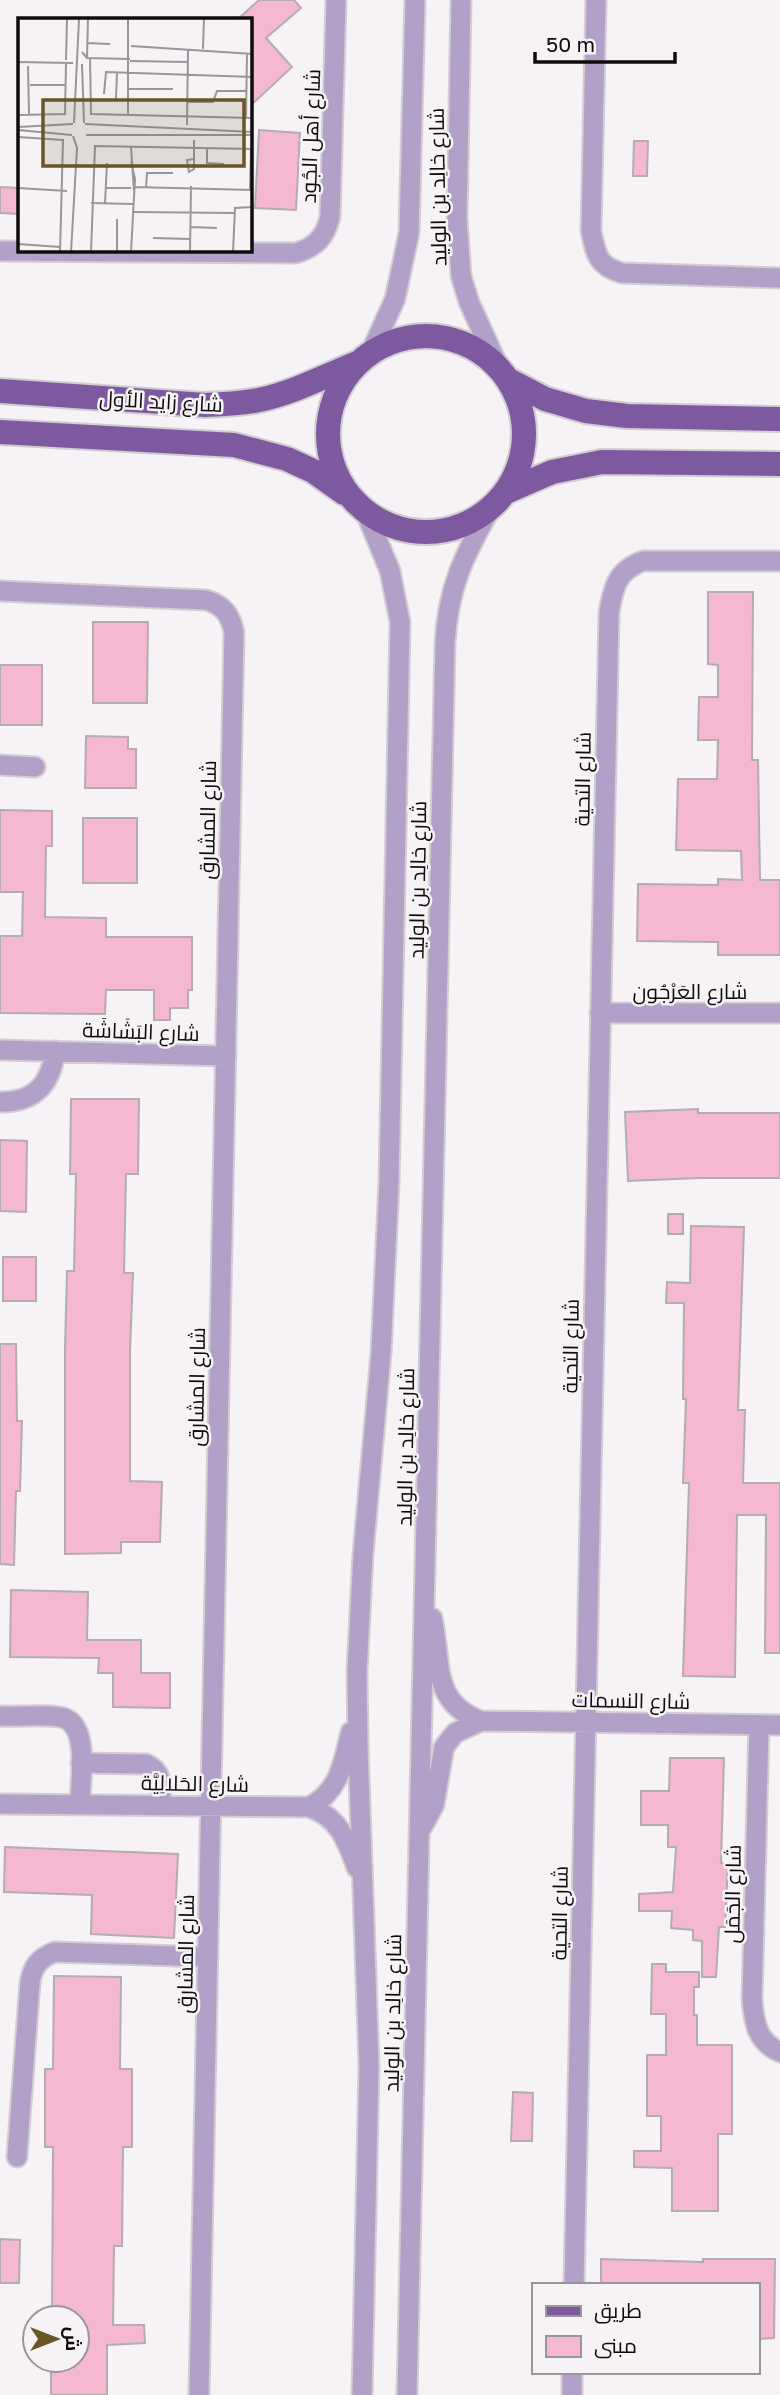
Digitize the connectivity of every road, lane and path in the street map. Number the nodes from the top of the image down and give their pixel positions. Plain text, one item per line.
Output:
1 (336, 0) edge
2 (415, 0) edge
3 (461, 0) edge
4 (596, 0) edge
5 (0, 251) edge
6 (18, 251) edge
7 (148, 252) edge
8 (780, 278) edge
9 (364, 357) junction
10 (503, 372) junction
11 (0, 391) edge
12 (780, 419) edge
13 (0, 432) edge
14 (780, 464) edge
15 (498, 500) junction
16 (359, 506) junction
17 (780, 561) edge
18 (0, 591) edge
19 (0, 765) edge
20 (35, 767) dead end
21 (600, 1013) junction
22 (780, 1013) edge
23 (0, 1050) edge
24 (55, 1051) junction
25 (226, 1056) junction
26 (0, 1102) edge
27 (425, 1599) junction
28 (357, 1708) junction
29 (0, 1716) edge
30 (481, 1721) junction
31 (586, 1722) junction
32 (759, 1725) junction
33 (780, 1725) edge
34 (81, 1763) junction
35 (0, 1804) edge
36 (80, 1804) junction
37 (160, 1805) junction
38 (211, 1806) junction
39 (309, 1807) junction
40 (418, 1833) junction
41 (364, 1886) junction
42 (208, 1957) junction
43 (780, 2052) edge
44 (17, 2158) dead end
45 (574, 2283) edge
46 (572, 2374) edge
47 (199, 2395) edge
48 (362, 2395) edge
49 (407, 2395) edge
50 (572, 2395) edge

1 - 7 street, شارع أهل الجُود
2 - 9 street, شارع خالِد بن الوليد
3 - 10 street, شارع خالِد بن الوليد
4 - 8 street
5 - 6 street, شارع أهل الجُود
9 - 10 main road
9 - 11 main road, شارع زايد الأول
9 - 16 main road
10 - 12 main road
10 - 15 main road
13 - 16 main road, شارع زايد الأول
14 - 15 main road
15 - 16 main road
15 - 27 street, شارع خالِد بن الوليد
16 - 28 street, شارع خالِد بن الوليد
17 - 21 street, شارع التحية
18 - 25 street, شارع المشارق
19 - 20 street
21 - 22 street, شارع العَرْجُون
21 - 31 street, شارع التحية
23 - 24 street, شارع البَشَاشَة
24 - 25 street, شارع البَشَاشَة
24 - 26 street, شارع البَشَاشَة
25 - 38 street, شارع المشارق
27 - 30 street
27 - 40 street, شارع خالِد بن الوليد
28 - 39 street
28 - 41 street, شارع خالِد بن الوليد
29 - 34 street
30 - 31 street, شارع النسمات
30 - 40 street
31 - 32 street, شارع النسمات
31 - 45 street, شارع التحية
32 - 33 street, شارع النسمات
32 - 43 street, شارع الجَمَل
34 - 36 street
34 - 37 street
35 - 36 street, شارع الحَلالِيَّة
36 - 37 street, شارع الحَلالِيَّة
37 - 38 street, شارع الحَلالِيَّة
38 - 39 street, شارع الحَلالِيَّة
38 - 42 street, شارع المشارق
39 - 41 street
40 - 49 street, شارع خالِد بن الوليد
41 - 48 street, شارع خالِد بن الوليد
42 - 44 street
42 - 47 street, شارع المشارق
46 - 50 street

